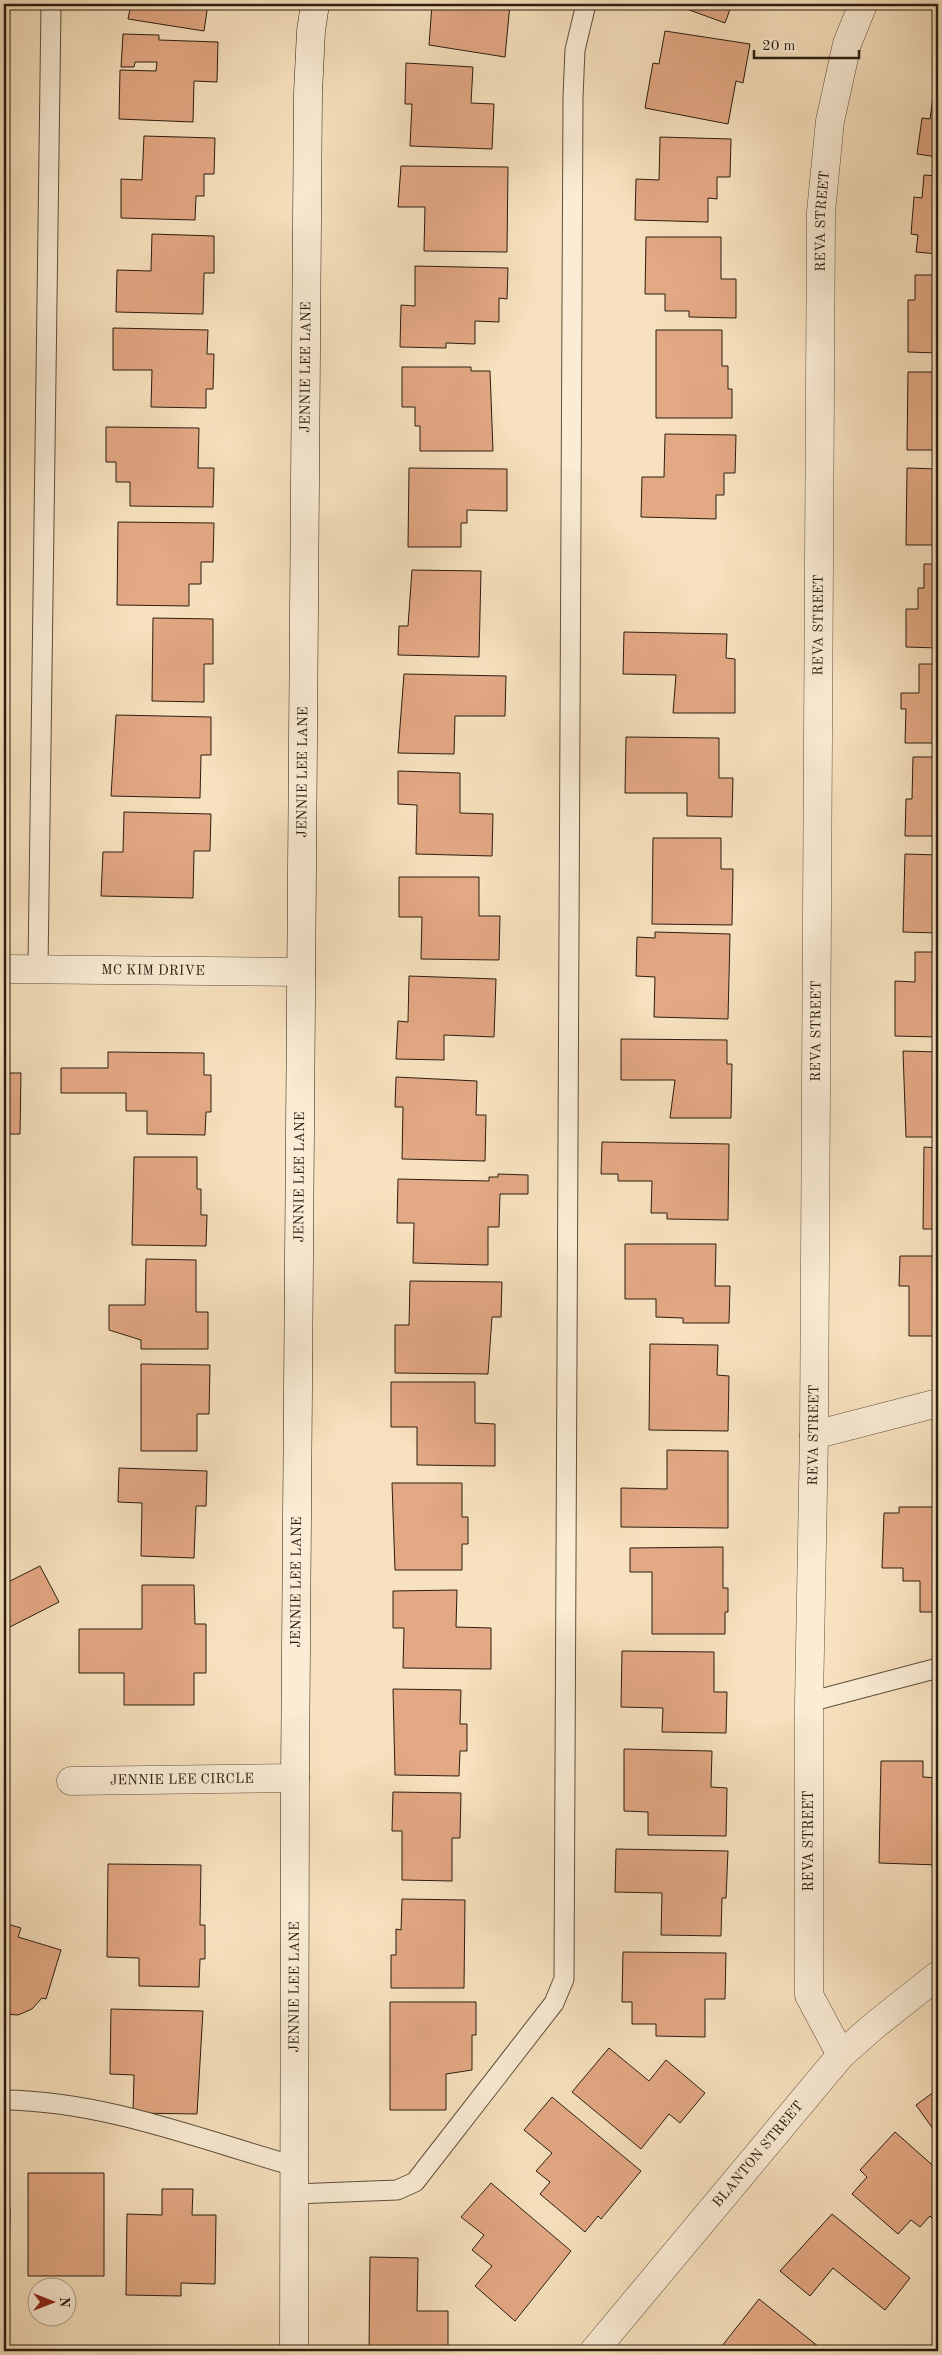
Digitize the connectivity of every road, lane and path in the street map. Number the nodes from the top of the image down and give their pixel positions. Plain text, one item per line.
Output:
1 (51, 4) edge
2 (315, 4) edge
3 (586, 4) edge
4 (863, 4) edge
5 (4, 968) edge
6 (38, 968) junction
7 (301, 972) junction
8 (938, 1403) edge
9 (814, 1435) junction
10 (938, 1668) edge
11 (810, 1702) junction
12 (295, 1778) junction
13 (70, 1781) dead end
14 (938, 1975) edge
15 (841, 2055) junction
16 (4, 2100) edge
17 (294, 2166) junction
18 (294, 2194) junction
19 (294, 2351) edge
20 (594, 2351) edge

1 - 6 lane
2 - 7 street, JENNIE LEE LANE
3 - 18 lane
4 - 9 street, REVA STREET
5 - 6 street, MC KIM DRIVE
6 - 7 street, MC KIM DRIVE
7 - 12 street, JENNIE LEE LANE
8 - 9 street
9 - 11 street, REVA STREET
10 - 11 lane
11 - 15 street, REVA STREET
12 - 13 street, JENNIE LEE CIRCLE
12 - 17 street, JENNIE LEE LANE
14 - 15 street, BLANTON STREET
15 - 20 street, BLANTON STREET
16 - 17 lane
17 - 18 street, JENNIE LEE LANE
18 - 19 street, JENNIE LEE LANE

